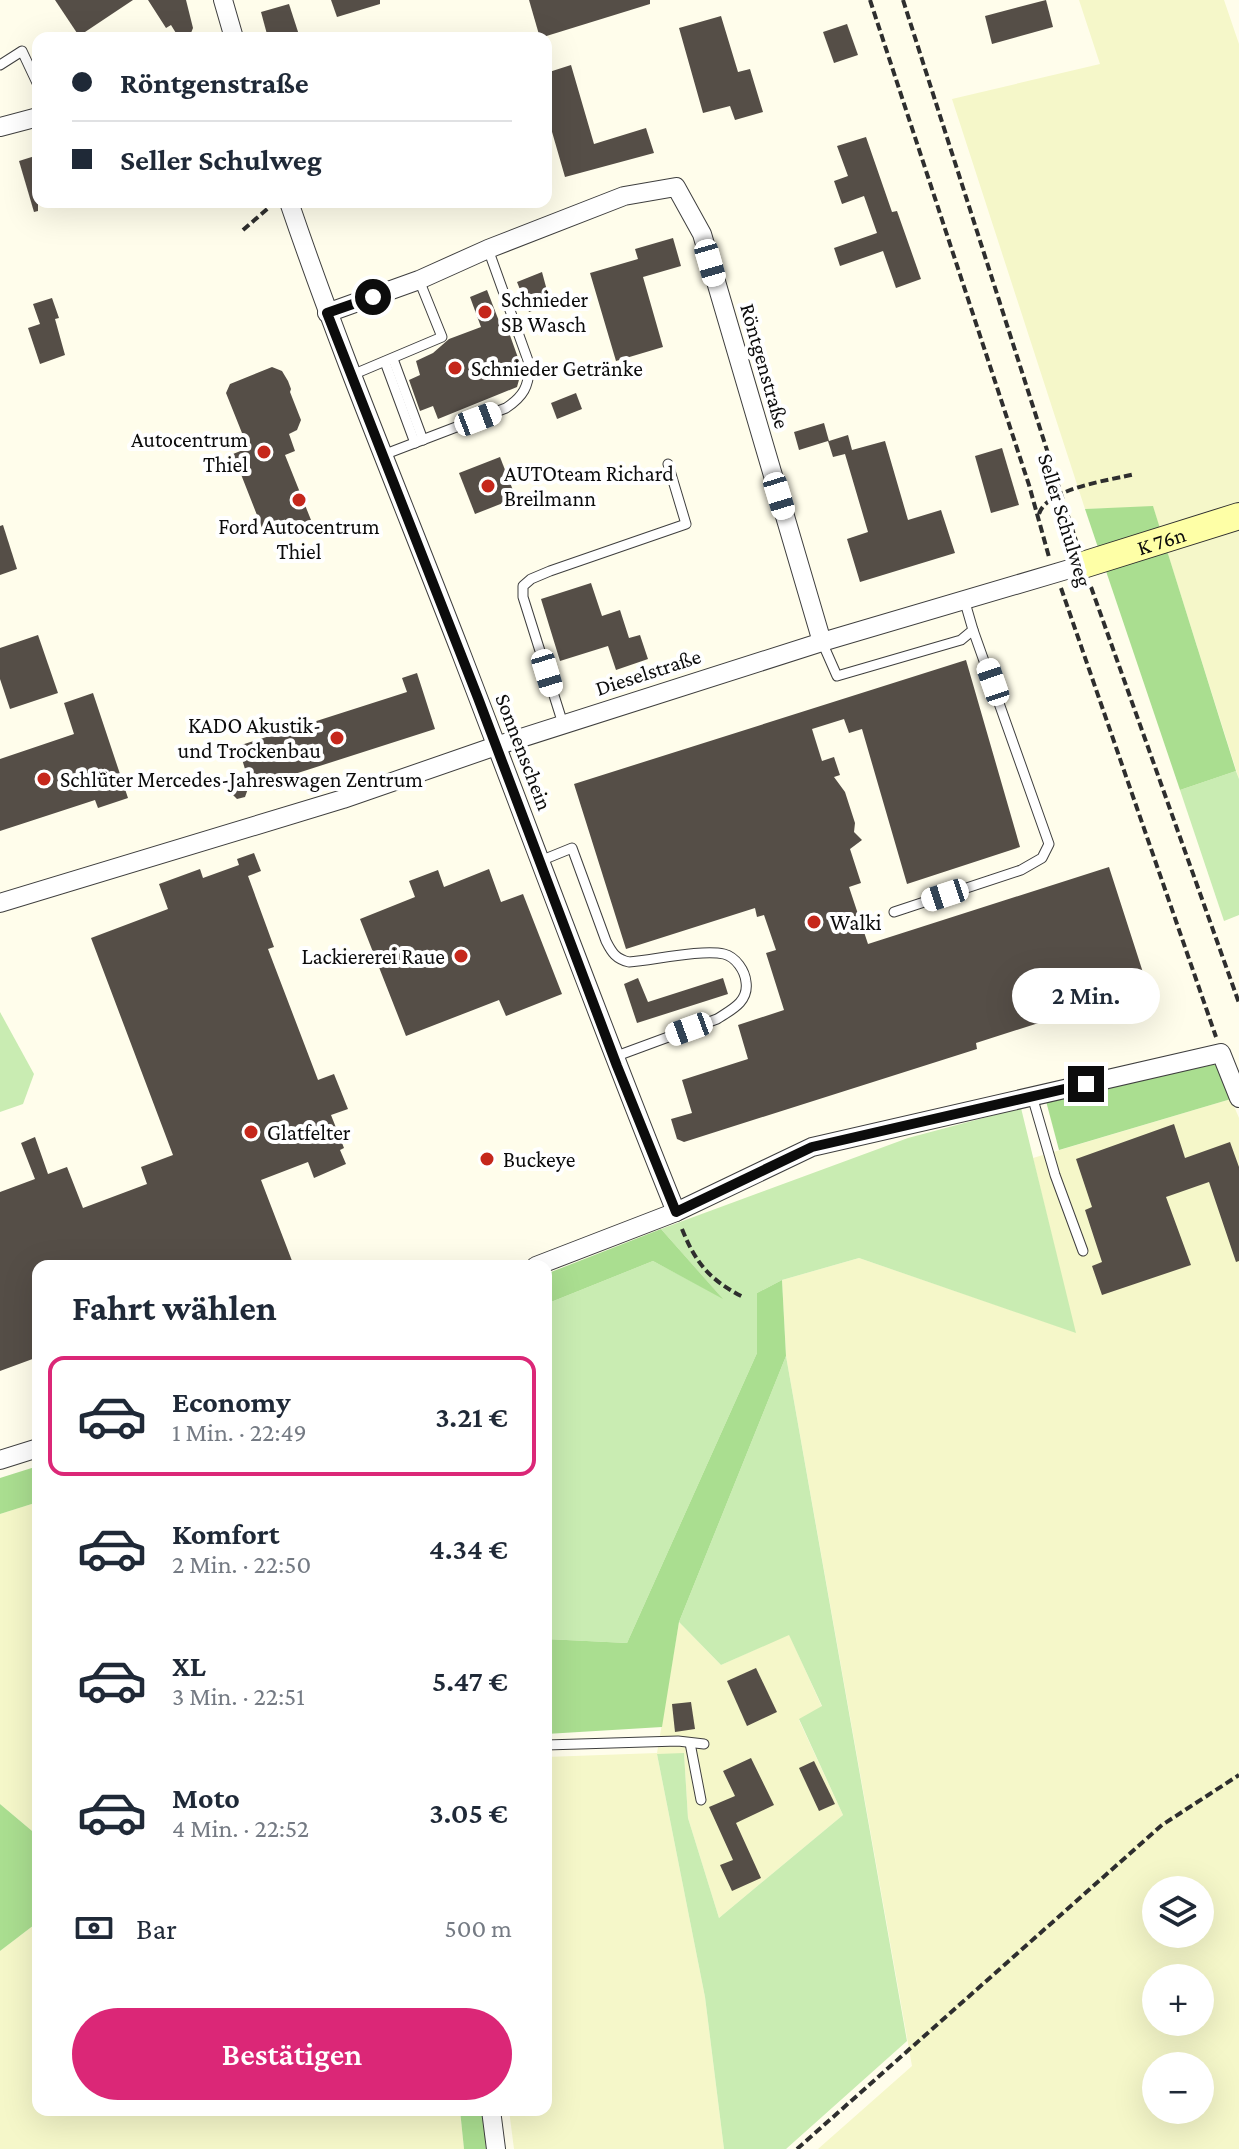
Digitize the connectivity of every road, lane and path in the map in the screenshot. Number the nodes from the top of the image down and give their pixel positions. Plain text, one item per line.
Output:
1 (223, 0) edge
2 (870, 0) edge
3 (903, 0) edge
4 (232, 32) edge
5 (0, 65) edge
6 (32, 72) edge
7 (32, 119) edge
8 (0, 127) edge
9 (268, 208) edge
10 (291, 208) edge
11 (243, 230) dead end
12 (488, 249) junction
13 (419, 280) junction
14 (327, 313) junction
15 (389, 360) junction
16 (352, 375) junction
17 (419, 442) junction
18 (383, 455) junction
19 (668, 464) dead end
20 (1135, 474) dead end
21 (1061, 494) junction
22 (1239, 516) edge
23 (1038, 517) junction
24 (1083, 565) junction
25 (1055, 573) junction
26 (964, 599) junction
27 (973, 630) junction
28 (822, 642) junction
29 (563, 724) junction
30 (496, 746) junction
31 (540, 861) junction
32 (0, 903) edge
33 (894, 912) dead end
34 (1239, 1003) edge
35 (1221, 1053) junction
36 (614, 1057) junction
37 (1032, 1096) junction
38 (1239, 1098) edge
39 (676, 1212) junction
40 (1083, 1251) dead end
41 (552, 1260) edge
42 (743, 1297) dead end
43 (32, 1450) edge
44 (0, 1460) edge
45 (690, 1743) junction
46 (704, 1744) dead end
47 (552, 1745) edge
48 (1239, 1775) edge
49 (701, 1800) dead end
50 (492, 2116) edge
51 (496, 2149) edge
52 (797, 2149) edge

1 - 4 street
2 - 23 path, Seller Schulweg
3 - 21 path
5 - 6 lane
7 - 8 street
9 - 11 path
10 - 14 street, Sonnenschein
12 - 13 street, Röntgenstraße
12 - 17 lane
12 - 28 street, Röntgenstraße
13 - 14 street, Röntgenstraße
13 - 15 lane
14 - 16 street, Sonnenschein
15 - 16 lane
15 - 17 lane
16 - 18 street, Sonnenschein
17 - 18 lane
18 - 30 street, Sonnenschein
19 - 29 lane
20 - 21 path
21 - 23 path
21 - 24 path
22 - 24 street, K 76n / K 76n
23 - 25 path, Seller Schulweg
24 - 25 street, Dieselstraße
24 - 34 path
25 - 26 street, Dieselstraße
25 - 35 path, Seller Schulweg
26 - 27 lane
26 - 28 street, Dieselstraße
27 - 28 lane
27 - 33 lane
28 - 29 street, Dieselstraße
29 - 30 street, Dieselstraße
30 - 31 street, Sonnenschein
30 - 32 street, Dieselstraße
31 - 36 street, Sonnenschein
31 - 36 lane
35 - 37 street
35 - 38 street
36 - 39 street, Sonnenschein
37 - 39 street
37 - 40 lane
39 - 41 street
39 - 42 path
43 - 44 street
45 - 46 lane
45 - 47 lane
45 - 49 lane
48 - 52 path
50 - 51 street

